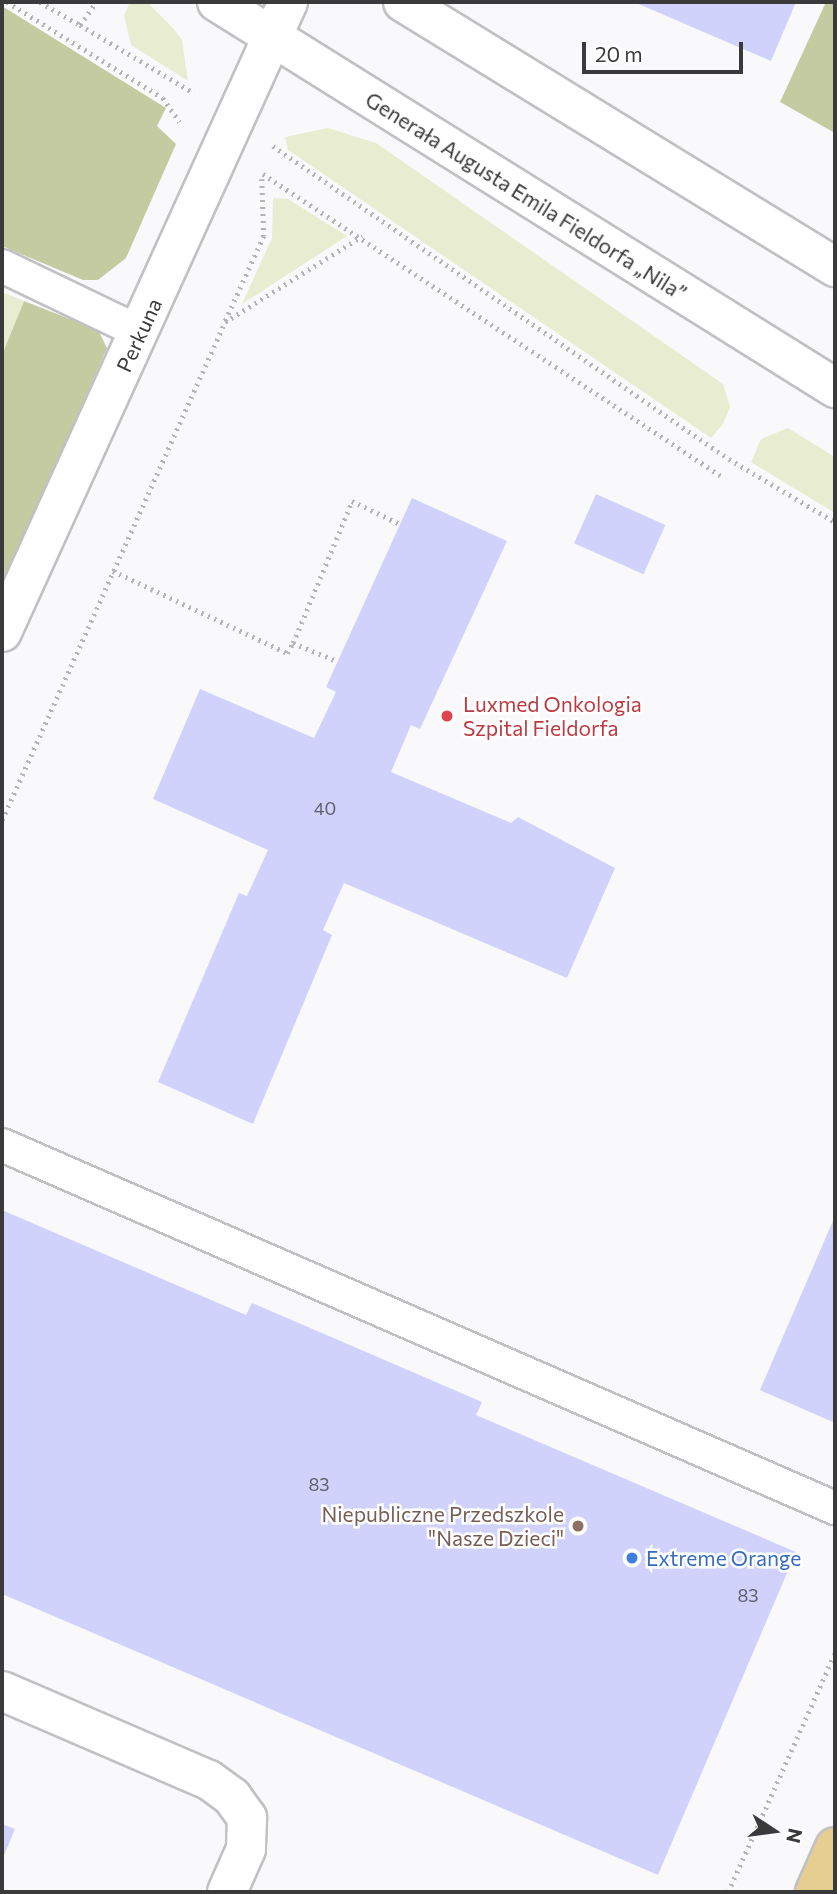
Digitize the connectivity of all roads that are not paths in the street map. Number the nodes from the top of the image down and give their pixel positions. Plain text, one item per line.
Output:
1 (217, 2) edge
2 (288, 2) edge
3 (403, 2) edge
4 (272, 20) edge
5 (2, 266) edge
6 (835, 267) edge
7 (141, 332) junction
8 (835, 388) edge
9 (2, 632) edge
10 (2, 1144) edge
11 (835, 1508) edge
12 (2, 1691) edge
13 (835, 1847) edge
14 (227, 1892) edge
15 (815, 1892) edge

1 - 4 street, Generała Augusta Emila Fieldorfa „Nila”
2 - 4 street, Perkuna
3 - 6 street
4 - 7 street, Perkuna
4 - 8 street, Generała Augusta Emila Fieldorfa „Nila”
5 - 7 lane
7 - 9 street, Perkuna
10 - 11 lane
12 - 14 street
13 - 15 main road

